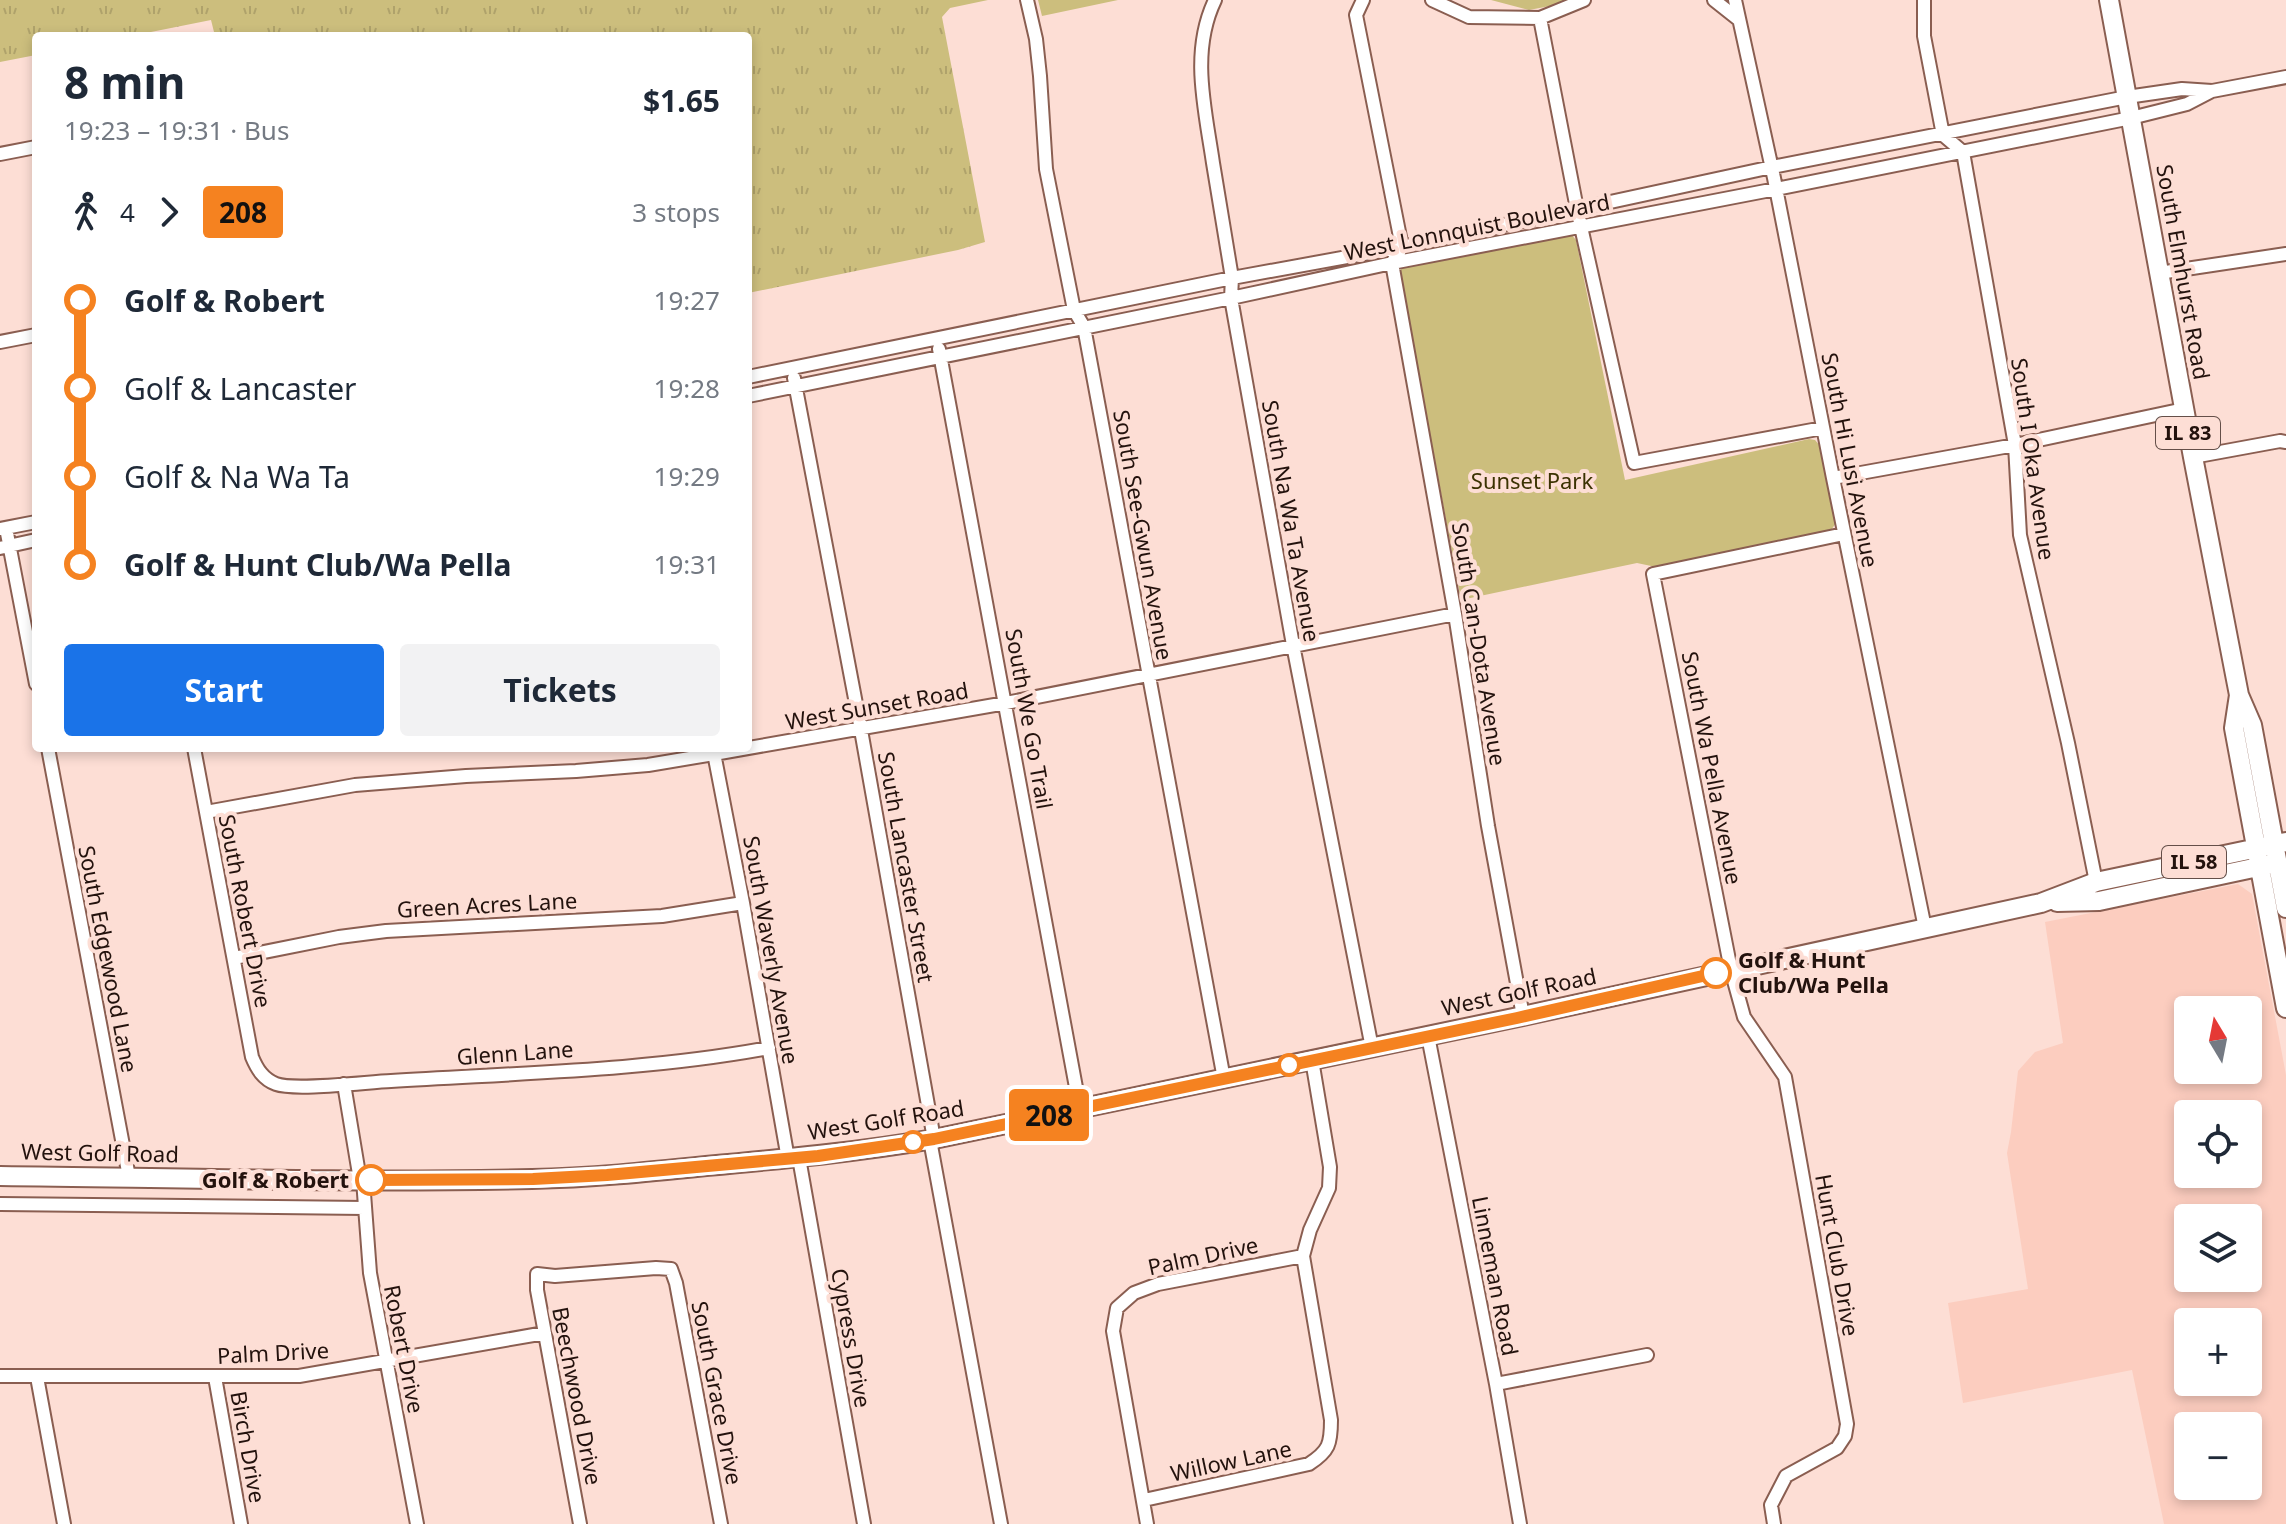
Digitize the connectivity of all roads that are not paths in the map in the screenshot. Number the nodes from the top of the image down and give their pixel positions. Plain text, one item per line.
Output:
1 (1027, 0) edge
2 (1215, 0) edge
3 (1363, 0) edge
4 (1432, 0) edge
5 (1584, 0) edge
6 (1714, 0) edge
7 (1735, 0) edge
8 (1924, 0) edge
9 (2109, 0) edge
10 (1540, 18) junction
11 (1738, 19) junction
12 (2286, 77) edge
13 (2212, 91) junction
14 (2127, 97) junction
15 (2131, 118) junction
16 (1943, 135) junction
17 (32, 148) edge
18 (1963, 152) junction
19 (0, 154) edge
20 (1772, 167) junction
21 (1776, 189) junction
22 (1577, 209) junction
23 (1581, 226) junction
24 (1402, 247) junction
25 (2286, 254) edge
26 (1392, 263) junction
27 (2159, 273) junction
28 (1232, 278) junction
29 (1231, 298) junction
30 (1074, 310) junction
31 (1084, 327) junction
32 (32, 336) edge
33 (937, 338) junction
34 (0, 342) edge
35 (940, 355) junction
36 (791, 367) junction
37 (752, 376) edge
38 (795, 385) junction
39 (752, 395) edge
40 (2184, 409) junction
41 (1823, 428) junction
42 (2286, 442) edge
43 (2015, 445) junction
44 (2193, 457) junction
45 (1833, 478) junction
46 (32, 523) edge
47 (3, 528) edge
48 (1844, 534) junction
49 (32, 541) edge
50 (5, 547) edge
51 (1455, 614) junction
52 (1293, 645) junction
53 (32, 666) edge
54 (1148, 675) junction
55 (1006, 703) junction
56 (861, 730) junction
57 (752, 746) edge
58 (49, 752) edge
59 (195, 752) edge
60 (709, 752) edge
61 (714, 752) edge
62 (206, 812) junction
63 (2274, 854) edge
64 (2096, 882) junction
65 (743, 903) junction
66 (2044, 903) junction
67 (2286, 908) edge
68 (1925, 928) junction
69 (234, 958) junction
70 (1731, 970) junction
71 (2286, 1008) edge
72 (1523, 1016) junction
73 (1428, 1036) junction
74 (769, 1048) junction
75 (1372, 1048) junction
76 (1312, 1060) junction
77 (265, 1078) joint
78 (1224, 1079) junction
79 (344, 1084) junction
80 (1080, 1109) junction
81 (932, 1139) junction
82 (794, 1159) junction
83 (0, 1176) edge
84 (129, 1177) junction
85 (362, 1180) junction
86 (0, 1204) edge
87 (365, 1208) junction
88 (1303, 1256) junction
89 (537, 1274) joint
90 (545, 1333) junction
91 (1647, 1355) dead end
92 (386, 1361) junction
93 (0, 1376) edge
94 (37, 1377) junction
95 (215, 1377) junction
96 (1496, 1384) junction
97 (1144, 1500) junction
98 (64, 1524) edge
99 (241, 1524) edge
100 (417, 1524) edge
101 (580, 1524) edge
102 (721, 1524) edge
103 (864, 1524) edge
104 (1001, 1524) edge
105 (1147, 1524) edge
106 (1520, 1524) edge
107 (1774, 1524) edge

1 - 30 street, South See-Gwun Avenue
2 - 28 street, South Na Wa Ta Avenue
3 - 24 street
4 - 10 street
5 - 10 street
6 - 11 street
7 - 11 street, South Hi Lusi Avenue
8 - 16 street
9 - 14 main road, South Elmhurst Road / IL 83
10 - 22 street
11 - 20 street, South Hi Lusi Avenue
12 - 13 street, West Lonnquist Boulevard
13 - 14 street, West Lonnquist Boulevard
13 - 15 street, West Lonnquist Boulevard
14 - 15 main road, South Elmhurst Road / IL 83
14 - 16 street, West Lonnquist Boulevard
15 - 18 street, West Lonnquist Boulevard
15 - 27 main road, South Elmhurst Road / IL 83
16 - 18 street
16 - 20 street, West Lonnquist Boulevard
17 - 19 street
18 - 21 street, West Lonnquist Boulevard
18 - 43 street, South I Oka Avenue
20 - 21 street, South Hi Lusi Avenue
20 - 22 street, West Lonnquist Boulevard
21 - 23 street, West Lonnquist Boulevard
21 - 41 street, South Hi Lusi Avenue
22 - 23 street
22 - 24 street, West Lonnquist Boulevard
23 - 26 street, West Lonnquist Boulevard
23 - 41 street
24 - 26 street
24 - 28 street, West Lonnquist Boulevard
25 - 27 street
26 - 29 street, West Lonnquist Boulevard
26 - 51 street, South Can-Dota Avenue
27 - 40 main road, South Elmhurst Road / IL 83
28 - 29 street, South Na Wa Ta Avenue
28 - 30 street, West Lonnquist Boulevard
29 - 31 street, West Lonnquist Boulevard
29 - 52 street, South Na Wa Ta Avenue
30 - 31 street, South See-Gwun Avenue
30 - 33 street, West Lonnquist Boulevard
31 - 35 street, West Lonnquist Boulevard
31 - 54 street, South See-Gwun Avenue
32 - 34 street
33 - 35 street, South We Go Trail
33 - 36 street, West Lonnquist Boulevard
35 - 38 street, West Lonnquist Boulevard
35 - 55 street, South We Go Trail
36 - 37 street, West Lonnquist Boulevard
36 - 38 street, South Lancaster Street
38 - 39 street, West Lonnquist Boulevard
38 - 56 street, South Lancaster Street
40 - 43 street
40 - 44 main road, South Elmhurst Road / IL 83
41 - 45 street, South Hi Lusi Avenue
42 - 44 street
43 - 45 street
43 - 64 street, South I Oka Avenue
44 - 63 main road, South Elmhurst Road / IL 83
45 - 48 street, South Hi Lusi Avenue
46 - 47 street
47 - 50 street
48 - 68 street, South Hi Lusi Avenue
48 - 70 street, South Wa Pella Avenue
49 - 50 street
50 - 53 street
51 - 52 street, West Sunset Road
51 - 72 street, South Can-Dota Avenue
52 - 54 street, West Sunset Road
52 - 75 street, South Na Wa Ta Avenue
54 - 55 street, West Sunset Road
54 - 78 street, South See-Gwun Avenue
55 - 56 street, West Sunset Road
55 - 80 street, South We Go Trail
56 - 57 street, West Sunset Road
56 - 81 street, South Lancaster Street
58 - 84 street, South Edgewood Lane
59 - 62 street, South Robert Drive
60 - 62 street, West Sunset Road
61 - 65 street, South Waverly Avenue
62 - 69 street, South Robert Drive
63 - 64 main road, West Golf Road / IL 58
63 - 66 main road, West Golf Road / IL 58
63 - 67 main road, South Elmhurst Road / IL 83
63 - 71 main road, South Elmhurst Road / IL 83
64 - 66 main road, West Golf Road / IL 58
65 - 69 street, Green Acres Lane
65 - 74 street, South Waverly Avenue
66 - 68 main road, West Golf Road / IL 58
68 - 70 main road, West Golf Road / IL 58
69 - 77 street, South Robert Drive
70 - 72 main road, West Golf Road / IL 58
70 - 107 street, Hunt Club Drive
72 - 73 main road, West Golf Road / IL 58
73 - 75 main road, West Golf Road / IL 58
73 - 96 street, Linneman Road
74 - 79 street, Glenn Lane
74 - 82 street, South Waverly Avenue
75 - 76 main road, West Golf Road / IL 58
76 - 78 main road, West Golf Road / IL 58
76 - 88 street
77 - 79 street, Glenn Lane
78 - 80 main road, West Golf Road / IL 58
79 - 85 street, Robert Drive
80 - 81 main road, West Golf Road / IL 58
81 - 82 main road, West Golf Road / IL 58
81 - 104 street, South Lancaster Street
82 - 85 main road, West Golf Road / IL 58
82 - 103 street, Cypress Drive
83 - 84 main road, West Golf Road / IL 58
84 - 85 main road, West Golf Road / IL 58
85 - 87 street, Robert Drive
86 - 87 street
87 - 92 street, Robert Drive
88 - 97 street, Willow Lane
88 - 97 street, Palm Drive
89 - 90 street, Beechwood Drive
89 - 102 street, South Grace Drive
90 - 92 street, Palm Drive
90 - 101 street, Beechwood Drive
91 - 96 street
92 - 95 street, Palm Drive
92 - 100 street, Robert Drive
93 - 94 street, Palm Drive
94 - 95 street, Palm Drive
94 - 98 street
95 - 99 street, Birch Drive
96 - 106 street, Linneman Road
97 - 105 street

